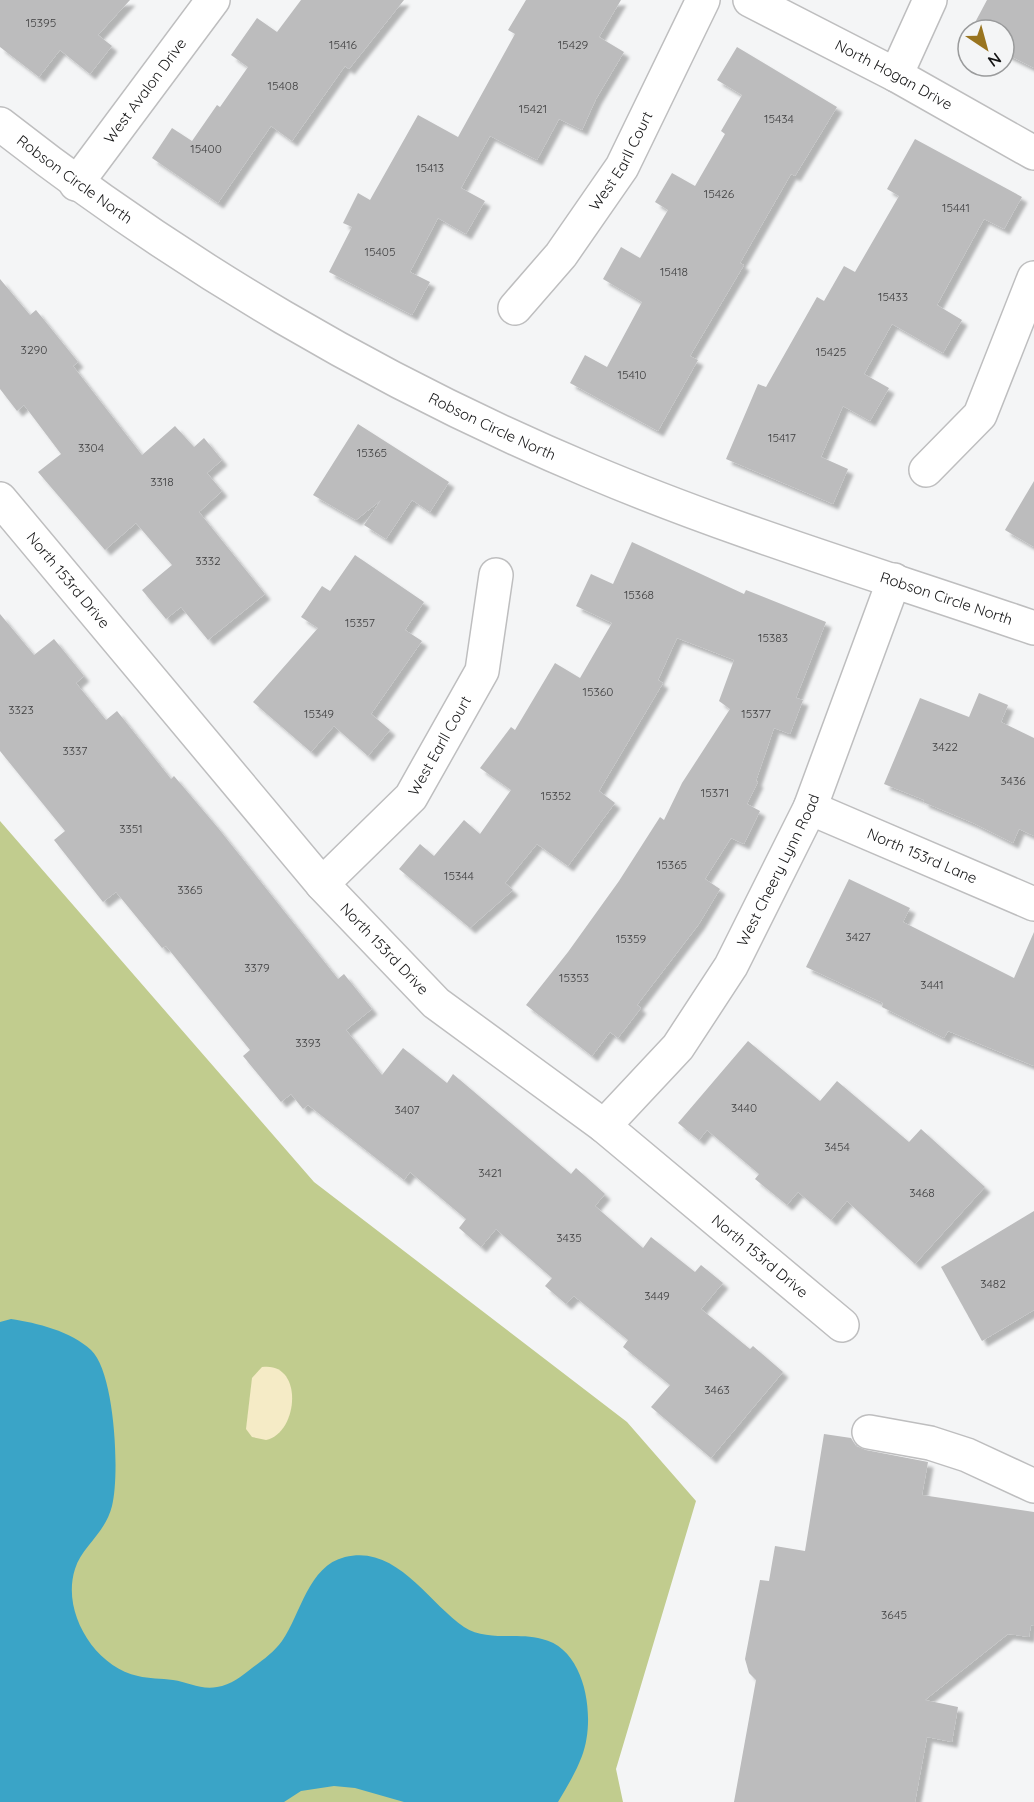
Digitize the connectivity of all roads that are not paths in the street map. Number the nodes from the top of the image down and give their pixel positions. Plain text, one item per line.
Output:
1 (213, 0) edge
2 (702, 0) edge
3 (750, 0) edge
4 (930, 0) edge
5 (896, 75) junction
6 (0, 124) edge
7 (1034, 153) edge
8 (76, 184) junction
9 (1034, 278) edge
10 (515, 308) dead end
11 (926, 470) dead end
12 (0, 499) edge
13 (496, 575) dead end
14 (894, 580) junction
15 (1034, 628) edge
16 (810, 808) junction
17 (322, 884) junction
18 (1034, 904) edge
19 (604, 1126) junction
20 (842, 1325) dead end
21 (869, 1432) dead end
22 (1034, 1485) edge

1 - 8 street, West Avalon Drive
2 - 10 street, West Earll Court
3 - 5 street, North Hogan Drive
4 - 5 street
5 - 7 street, North Hogan Drive
6 - 8 street, Robson Circle North
8 - 14 street, Robson Circle North
9 - 11 street
12 - 17 street, North 153rd Drive
13 - 17 street, West Earll Court
14 - 15 street, Robson Circle North
14 - 16 street, West Cheery Lynn Road
16 - 18 street, North 153rd Lane
16 - 19 street, West Cheery Lynn Road
17 - 19 street, North 153rd Drive
19 - 20 street, North 153rd Drive
21 - 22 street

